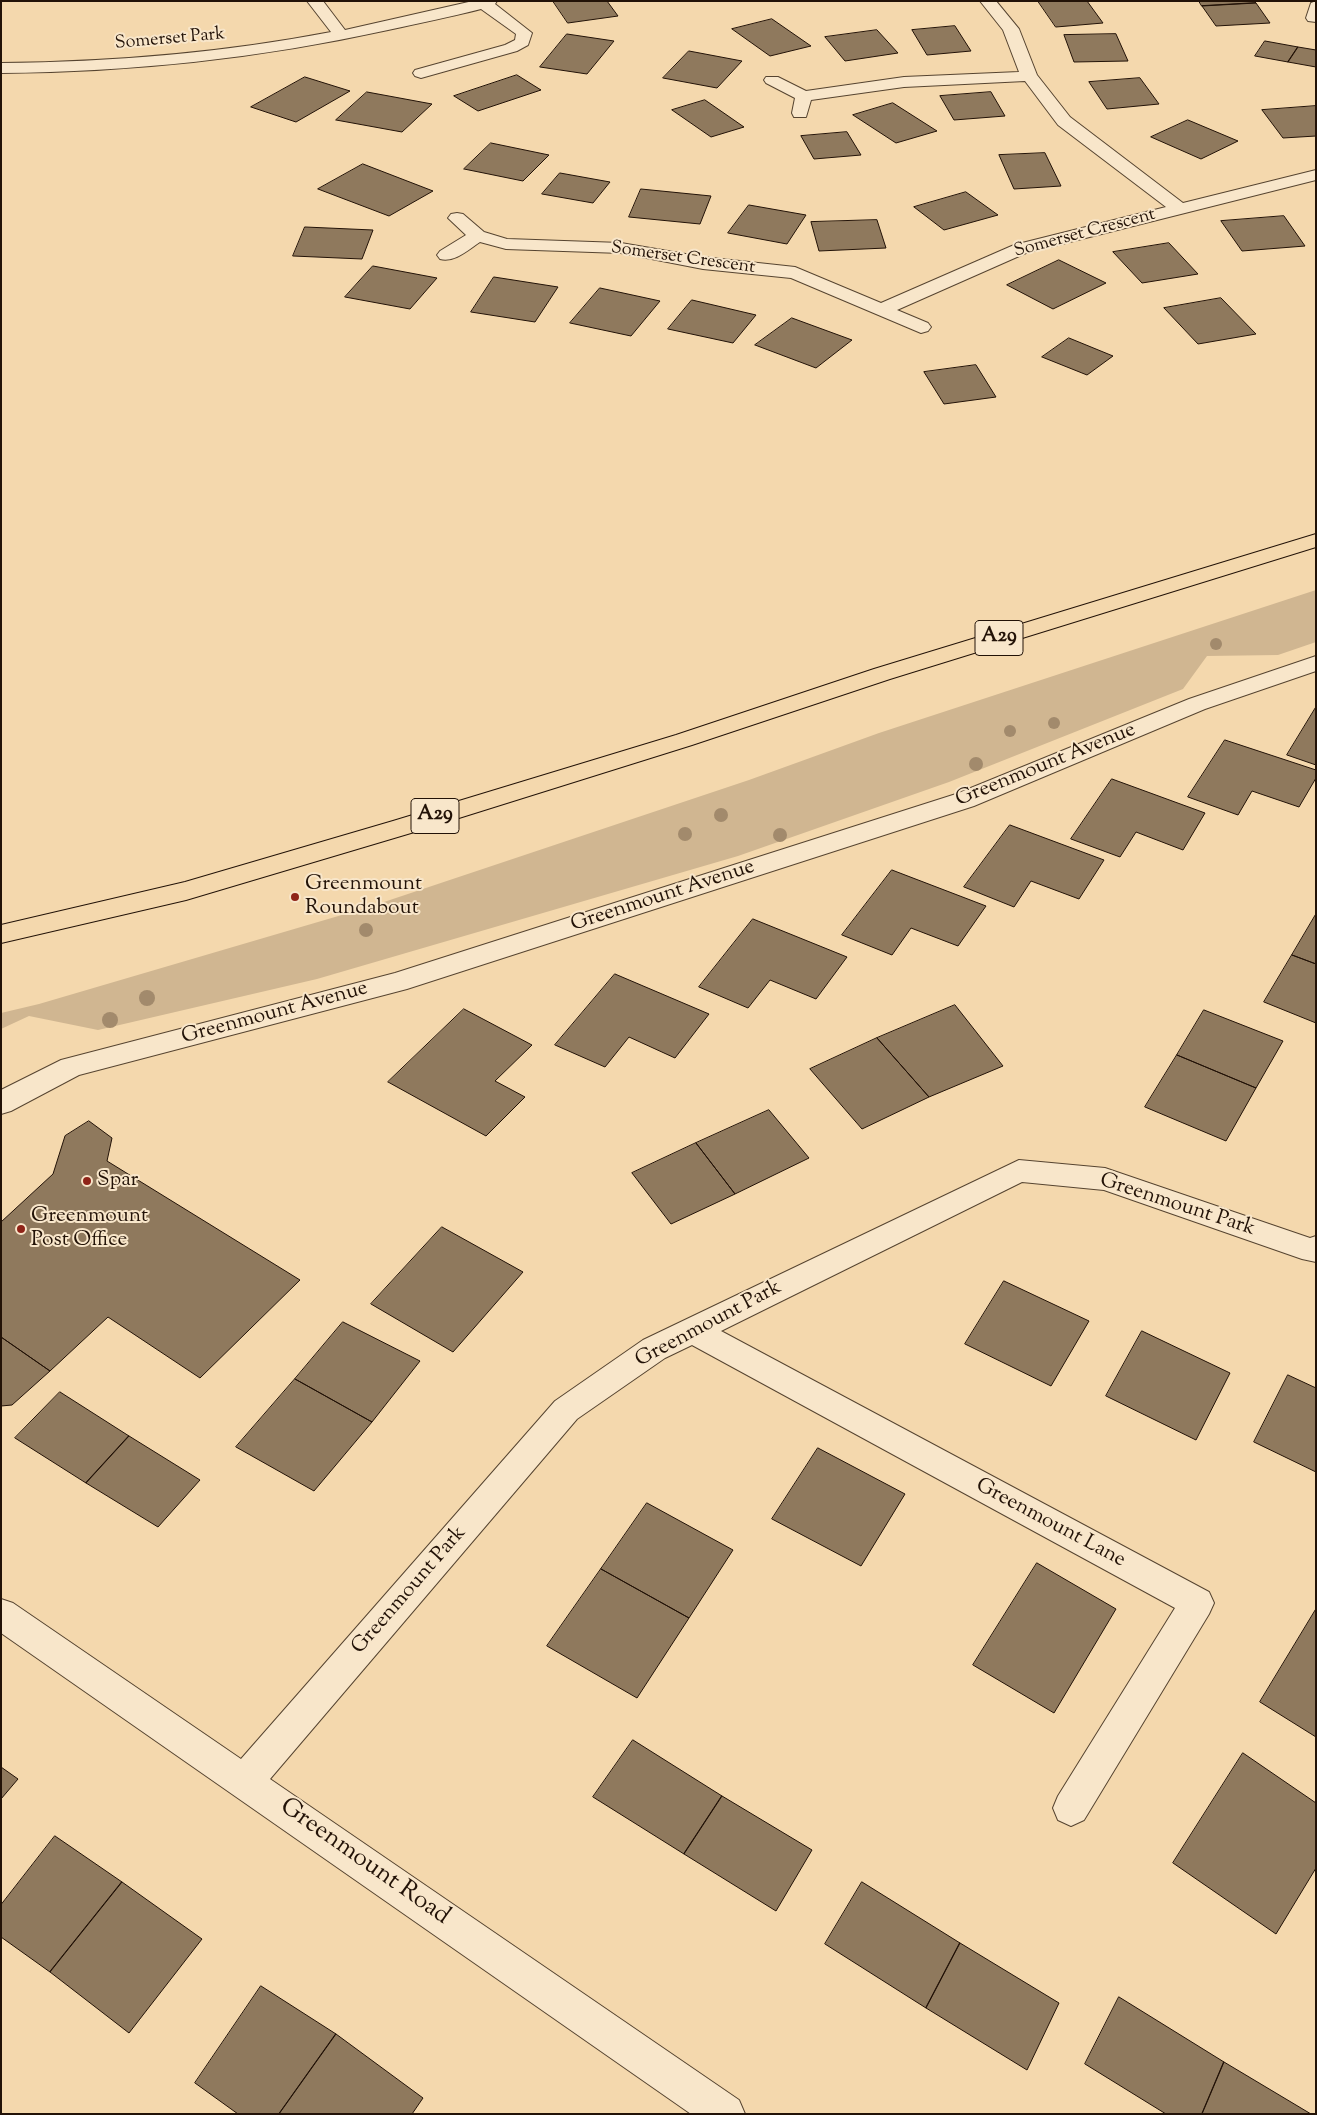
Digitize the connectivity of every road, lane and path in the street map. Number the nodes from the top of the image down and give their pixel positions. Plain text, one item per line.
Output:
1 (315, 1) edge
2 (988, 1) edge
3 (486, 2) edge
4 (342, 36) junction
5 (1, 68) edge
6 (421, 73) dead end
7 (1029, 76) junction
8 (772, 80) dead end
9 (804, 96) junction
10 (800, 114) dead end
11 (1316, 175) edge
12 (1180, 209) junction
13 (457, 218) dead end
14 (478, 236) junction
15 (446, 255) dead end
16 (881, 310) junction
17 (921, 327) dead end
18 (1316, 540) edge
19 (1316, 663) edge
20 (1, 934) edge
21 (1, 1103) edge
22 (1316, 1248) edge
23 (692, 1330) junction
24 (1, 1614) edge
25 (246, 1781) junction
26 (1071, 1808) dead end
27 (725, 2114) edge

1 - 4 street
2 - 7 street, Somerset Crescent
3 - 4 street, Somerset Park
3 - 6 street
4 - 5 street, Somerset Park
7 - 9 street
7 - 12 street, Somerset Crescent
8 - 9 street
9 - 10 street
11 - 12 street, Somerset Crescent
12 - 16 street, Somerset Crescent
13 - 14 street, Somerset Crescent
14 - 15 street
14 - 16 street, Somerset Crescent
16 - 17 street, Somerset Crescent
18 - 20 highway, A29
19 - 21 street, Greenmount Avenue
22 - 23 street, Greenmount Park
23 - 25 street, Greenmount Park
23 - 26 street, Greenmount Lane
24 - 25 street, Greenmount Road
25 - 27 street, Greenmount Road

